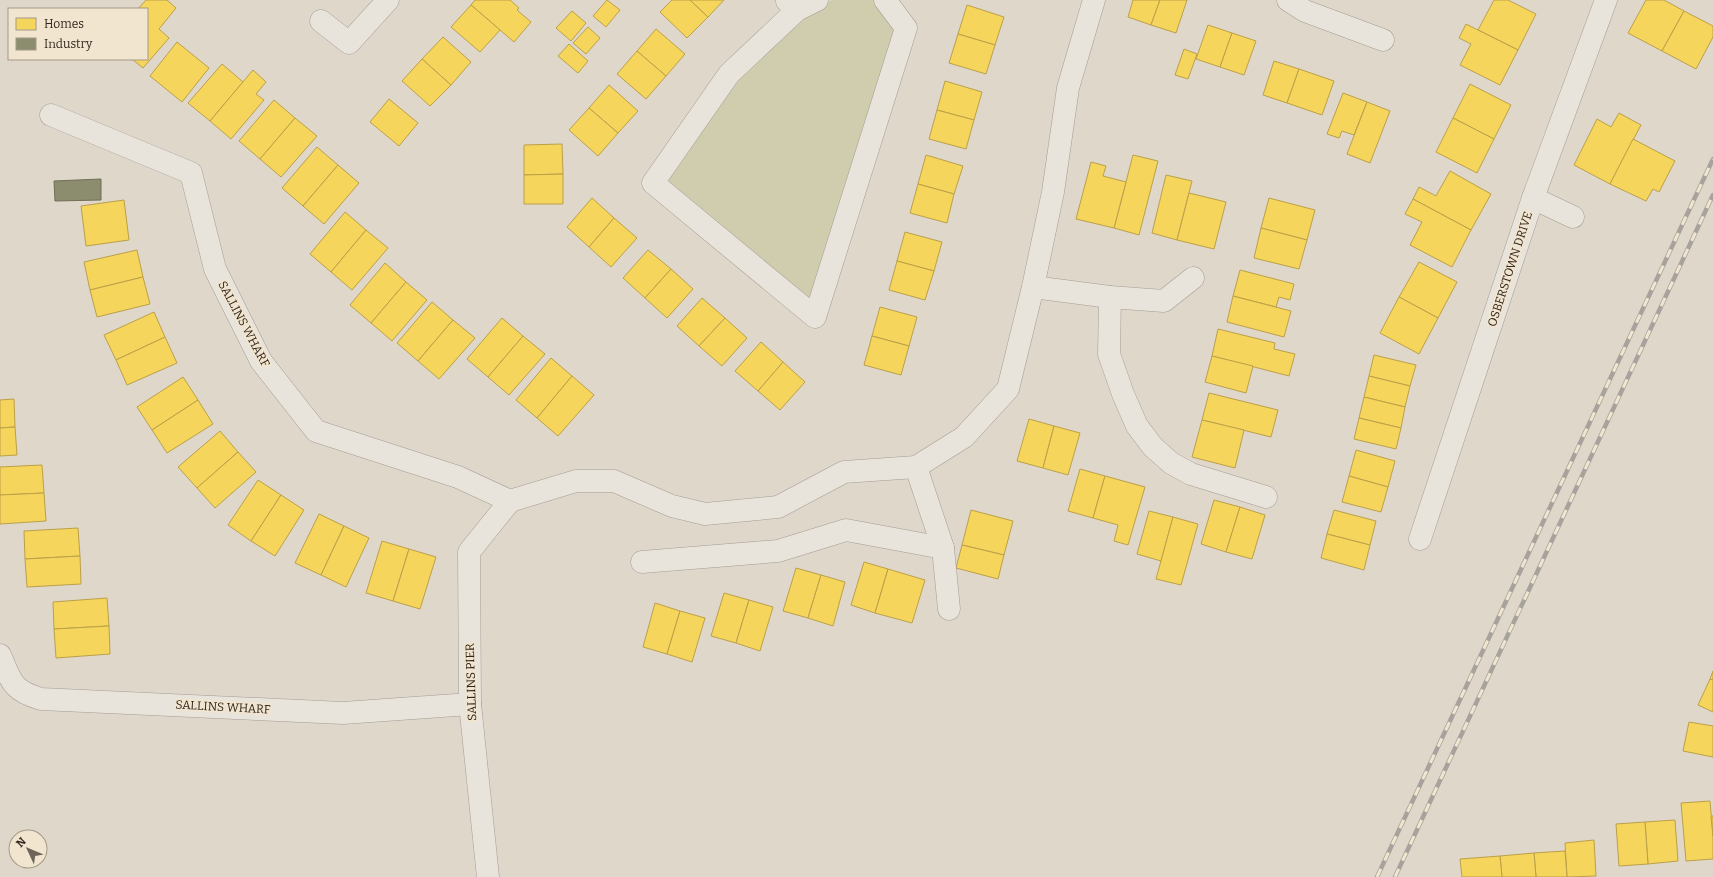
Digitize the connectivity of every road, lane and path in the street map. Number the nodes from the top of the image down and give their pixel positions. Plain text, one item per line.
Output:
1 (388, 0) edge
2 (817, 0) edge
3 (885, 0) edge
4 (1094, 0) edge
5 (1288, 0) edge
6 (1606, 0) edge
7 (792, 5) edge
8 (321, 21) dead end
9 (1383, 40) dead end
10 (51, 115) dead end
11 (1533, 198) junction
12 (1573, 217) dead end
13 (1193, 278) dead end
14 (1033, 286) junction
15 (1110, 297) junction
16 (916, 466) junction
17 (1266, 497) dead end
18 (510, 501) junction
19 (1420, 539) dead end
20 (943, 548) junction
21 (642, 562) dead end
22 (950, 609) dead end
23 (0, 655) edge
24 (470, 704) junction
25 (488, 877) edge

1 - 8 street
2 - 7 street
3 - 7 street
4 - 14 street
5 - 9 street
6 - 11 street, OSBERSTOWN DRIVE
10 - 18 street, SALLINS WHARF
11 - 12 street
11 - 19 street, OSBERSTOWN DRIVE
13 - 15 street
14 - 15 street
14 - 16 street
15 - 17 street
16 - 18 street
16 - 20 street
18 - 24 street, SALLINS PIER
20 - 21 street
20 - 22 street
23 - 24 street, SALLINS WHARF
24 - 25 street, SALLINS PIER

